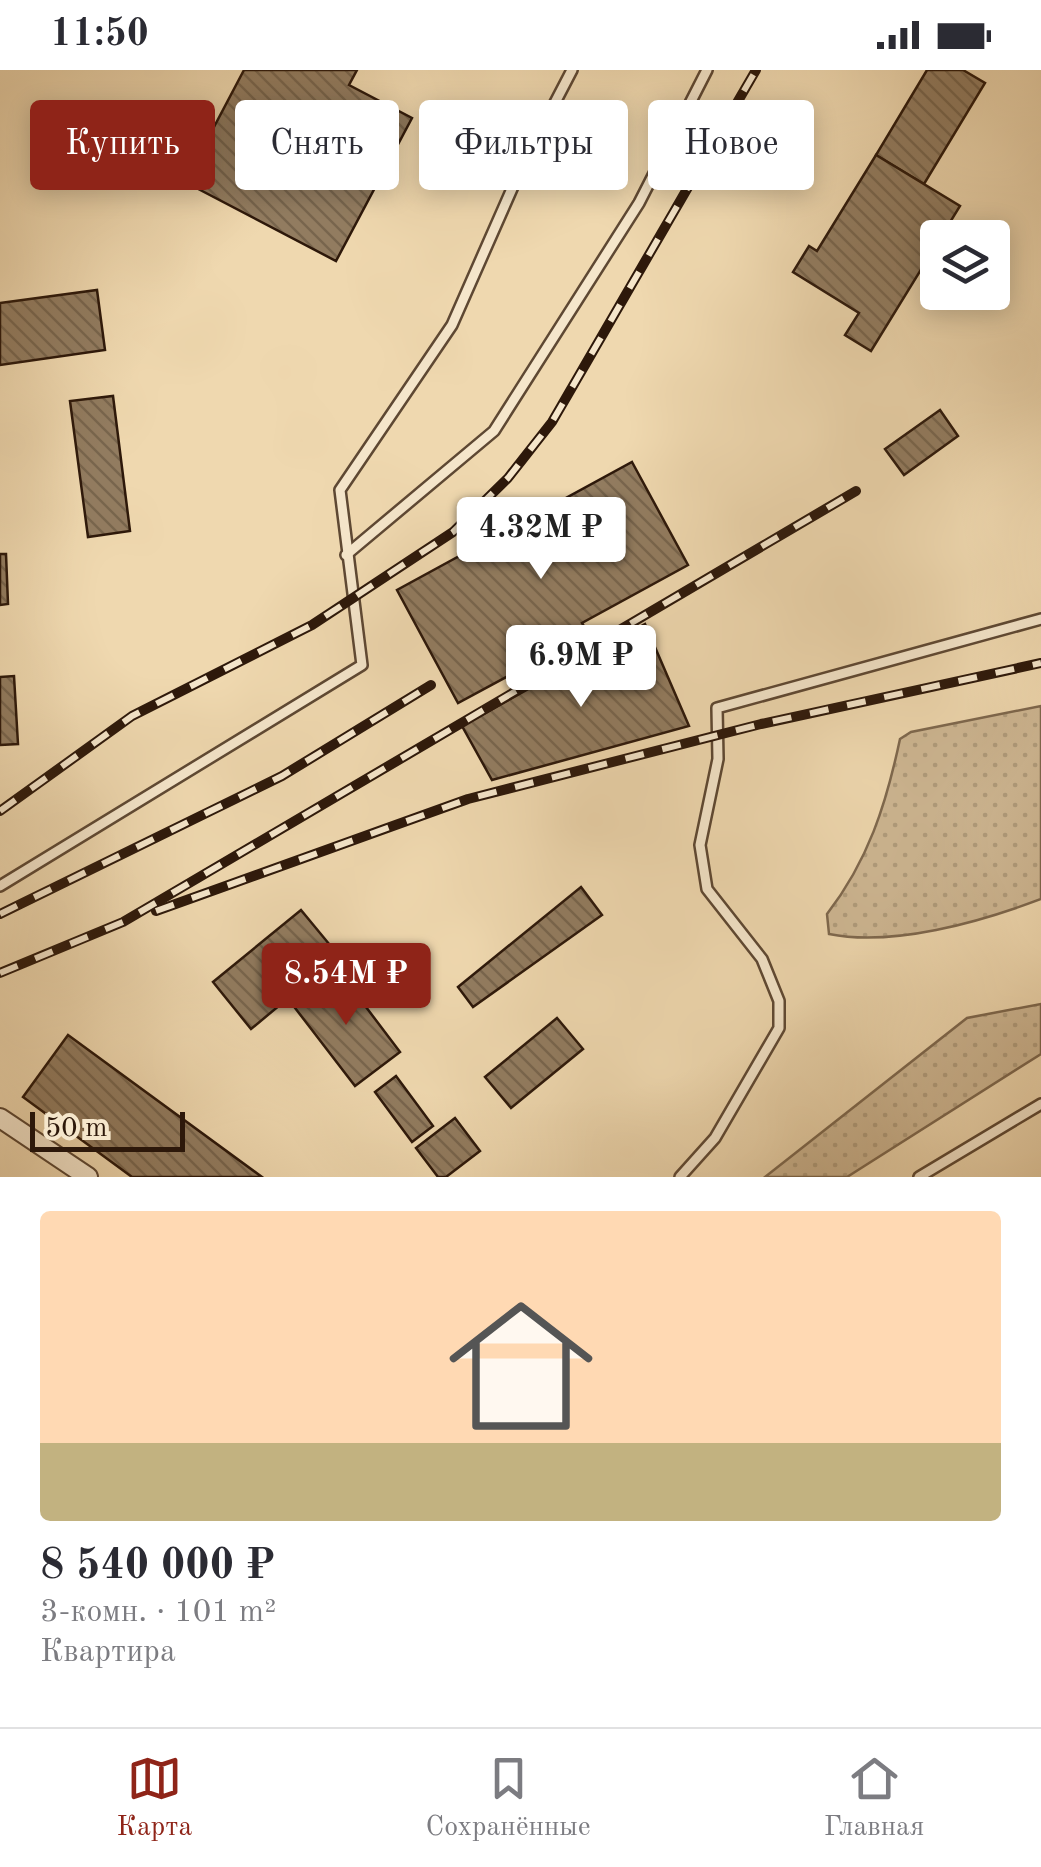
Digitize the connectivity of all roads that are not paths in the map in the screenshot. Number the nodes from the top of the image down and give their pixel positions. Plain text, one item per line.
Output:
1 (572, 70) edge
2 (706, 70) edge
3 (346, 555) junction
4 (1041, 619) edge
5 (0, 886) edge
6 (1041, 1104) edge
7 (0, 1118) edge
8 (88, 1177) edge
9 (680, 1177) edge
10 (918, 1177) edge

1 - 3 lane
2 - 3 lane
3 - 5 lane
4 - 9 lane
6 - 10 lane
7 - 8 street

